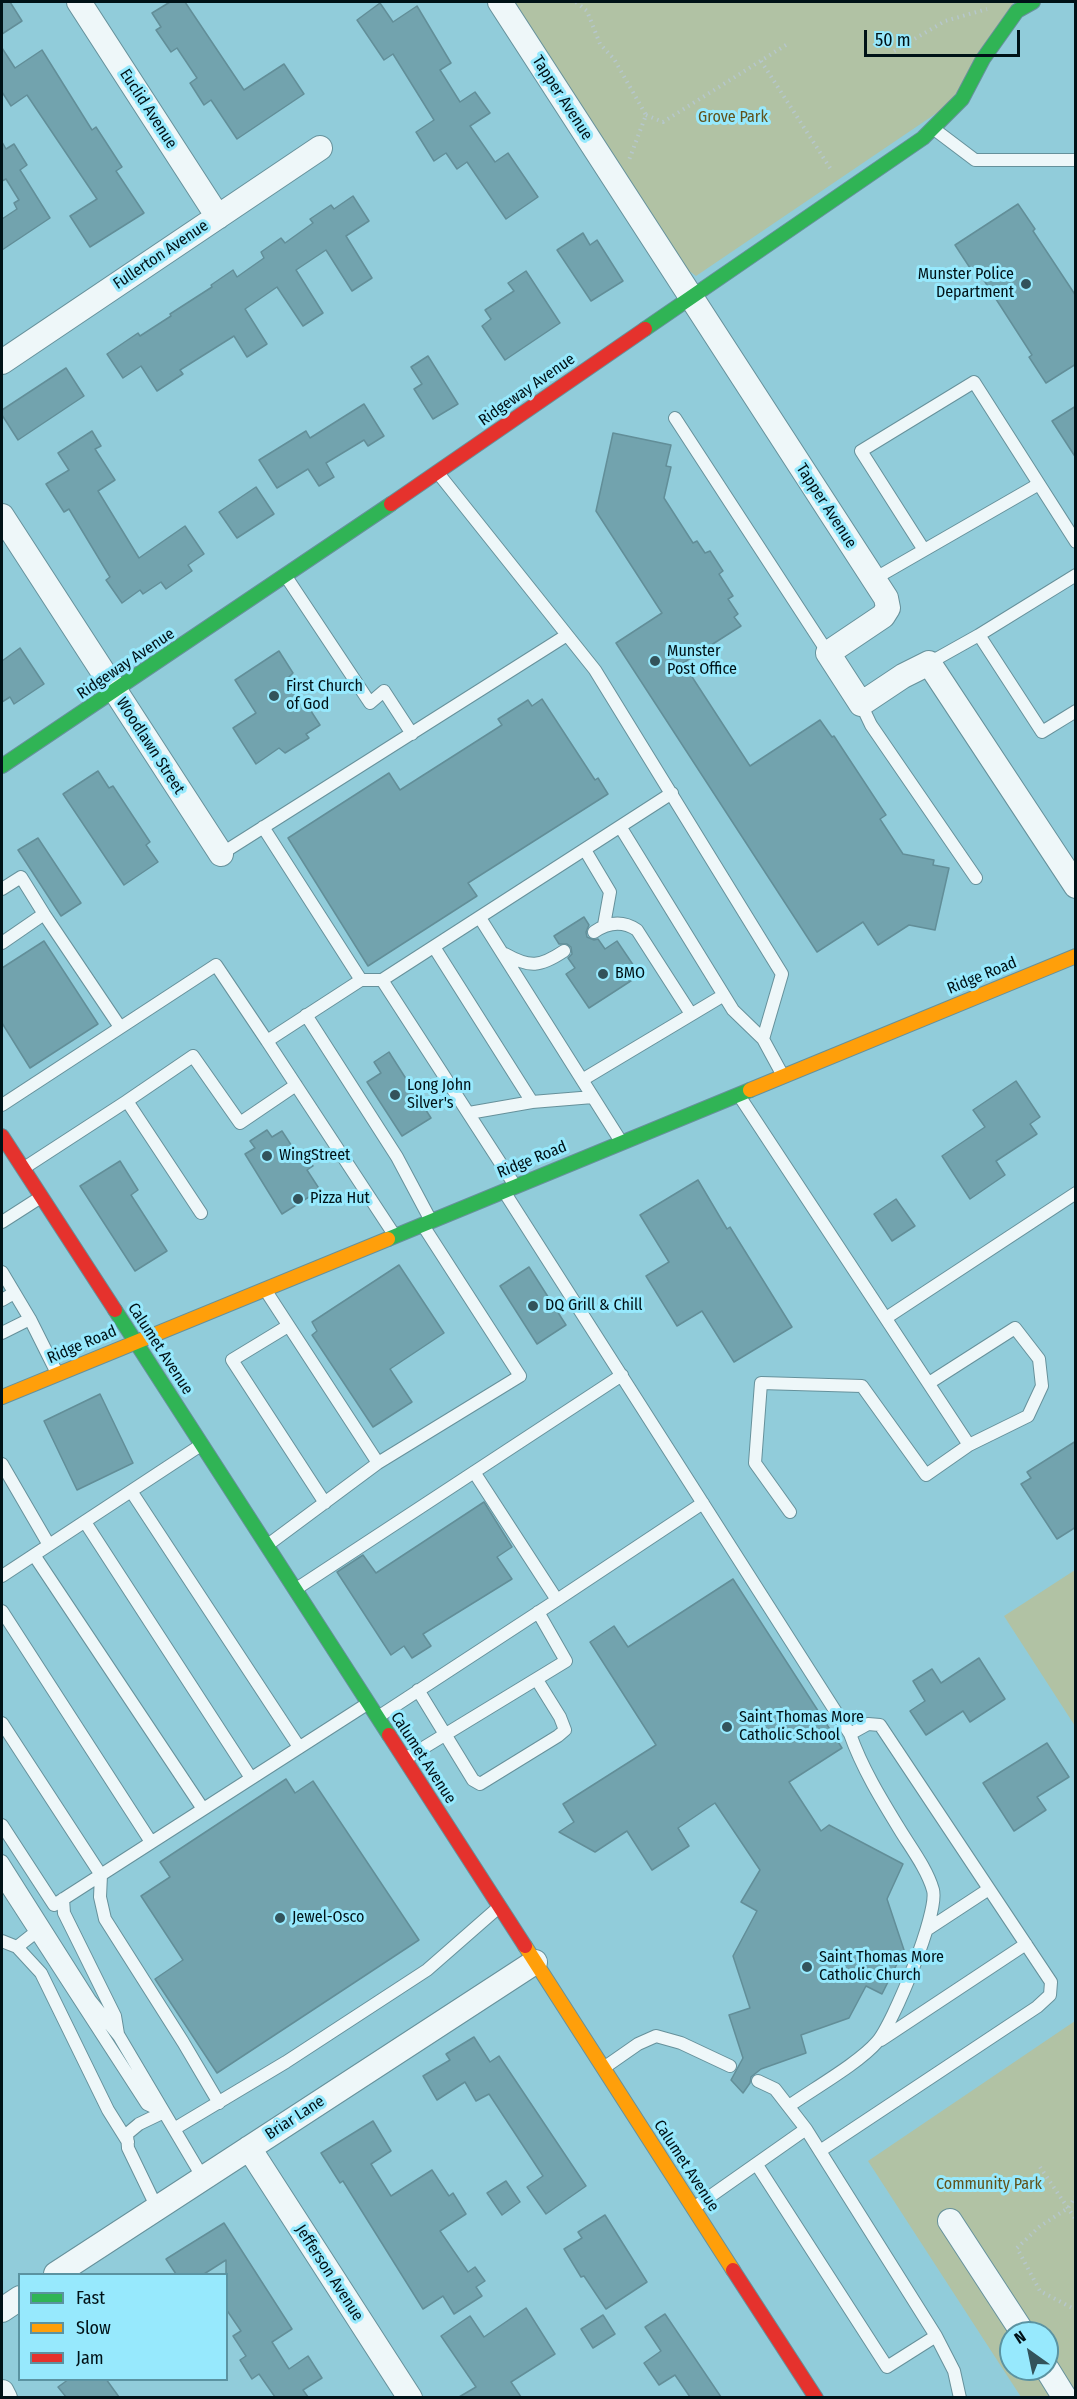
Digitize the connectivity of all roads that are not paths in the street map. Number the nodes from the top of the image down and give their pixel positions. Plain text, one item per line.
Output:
1 (79, 2) edge
2 (500, 2) edge
3 (1033, 2) edge
4 (933, 128) junction
5 (320, 148) dead end
6 (1076, 160) edge
7 (218, 217) junction
8 (691, 297) junction
9 (2, 362) edge
10 (675, 418) dead end
11 (437, 472) junction
12 (1039, 484) junction
13 (2, 516) edge
14 (1076, 542) edge
15 (924, 550) junction
16 (1076, 574) edge
17 (286, 576) junction
18 (874, 579) junction
19 (567, 635) junction
20 (980, 635) junction
21 (828, 653) junction
22 (929, 663) junction
23 (115, 691) junction
24 (861, 704) junction
25 (1076, 711) edge
26 (412, 734) junction
27 (2, 766) edge
28 (672, 793) junction
29 (263, 827) junction
30 (621, 828) junction
31 (585, 850) junction
32 (221, 854) joint
33 (976, 878) dead end
34 (1076, 886) edge
35 (2, 889) edge
36 (44, 914) junction
37 (480, 918) junction
38 (2, 942) edge
39 (434, 947) junction
40 (564, 951) dead end
41 (502, 953) junction
42 (1076, 956) edge
43 (361, 980) junction
44 (382, 980) junction
45 (724, 995) junction
46 (691, 1014) junction
47 (306, 1015) junction
48 (120, 1027) junction
49 (763, 1040) junction
50 (267, 1041) junction
51 (783, 1075) junction
52 (582, 1080) junction
53 (296, 1085) junction
54 (738, 1093) junction
55 (593, 1097) junction
56 (127, 1101) junction
57 (532, 1102) junction
58 (2, 1105) edge
59 (469, 1113) junction
60 (2, 1136) edge
61 (621, 1141) junction
62 (23, 1168) junction
63 (509, 1187) junction
64 (1076, 1192) edge
65 (41, 1196) junction
66 (201, 1213) dead end
67 (425, 1221) junction
68 (2, 1222) edge
69 (393, 1234) junction
70 (2, 1272) edge
71 (263, 1287) junction
72 (14, 1293) junction
73 (2, 1300) edge
74 (886, 1318) junction
75 (30, 1319) junction
76 (288, 1326) junction
77 (2, 1333) edge
78 (135, 1340) junction
79 (57, 1373) junction
80 (622, 1375) junction
81 (929, 1383) junction
82 (2, 1397) edge
83 (202, 1444) junction
84 (969, 1445) junction
85 (378, 1463) junction
86 (2, 1464) edge
87 (474, 1472) junction
88 (131, 1491) junction
89 (325, 1503) junction
90 (703, 1503) junction
91 (790, 1512) dead end
92 (85, 1522) junction
93 (49, 1545) junction
94 (266, 1546) junction
95 (34, 1555) junction
96 (2, 1576) edge
97 (295, 1590) junction
98 (557, 1600) junction
99 (2, 1611) edge
100 (538, 1612) junction
101 (537, 1680) junction
102 (418, 1690) junction
103 (368, 1703) junction
104 (377, 1717) junction
105 (2, 1723) edge
106 (850, 1734) junction
107 (446, 1735) junction
108 (299, 1747) junction
109 (404, 1759) junction
110 (251, 1778) junction
111 (203, 1809) junction
112 (2, 1825) edge
113 (151, 1842) junction
114 (2, 1861) edge
115 (101, 1875) junction
116 (2, 1880) edge
117 (988, 1888) junction
118 (63, 1899) junction
119 (499, 1906) junction
120 (928, 1929) junction
121 (36, 1932) junction
122 (2, 1941) edge
123 (1026, 1944) junction
124 (17, 1947) junction
125 (535, 1962) junction
126 (118, 2036) junction
127 (877, 2042) junction
128 (730, 2066) dead end
129 (603, 2068) junction
130 (758, 2081) dead end
131 (219, 2103) junction
132 (789, 2106) junction
133 (164, 2112) junction
134 (174, 2129) junction
135 (806, 2129) junction
136 (128, 2138) junction
137 (249, 2148) junction
138 (820, 2151) junction
139 (757, 2165) junction
140 (203, 2178) junction
141 (157, 2208) junction
142 (694, 2208) junction
143 (950, 2221) dead end
144 (58, 2273) edge
145 (18, 2299) edge
146 (2, 2310) edge
147 (1015, 2321) edge
148 (936, 2336) junction
149 (1055, 2381) edge
150 (2, 2392) edge
151 (5, 2397) edge
152 (410, 2397) edge
153 (816, 2397) edge
154 (960, 2397) edge
155 (1065, 2397) edge

1 - 7 street, Euclid Avenue
2 - 8 street, Tapper Avenue
3 - 4 main road, Ridgeway Avenue
4 - 6 lane
4 - 8 main road, Ridgeway Avenue
5 - 7 street, Fullerton Avenue
7 - 9 street, Fullerton Avenue
8 - 11 main road, Ridgeway Avenue
8 - 18 street, Tapper Avenue
10 - 21 lane
11 - 17 main road, Ridgeway Avenue
11 - 19 lane
12 - 14 lane
12 - 15 lane
12 - 15 lane
13 - 23 street, Woodlawn Street
15 - 18 lane
16 - 20 lane
17 - 23 main road, Ridgeway Avenue
17 - 26 lane
18 - 21 street, Tapper Avenue
19 - 26 lane
19 - 28 lane
20 - 22 lane
20 - 25 lane
21 - 24 street
22 - 24 street
22 - 34 street
23 - 27 main road, Ridgeway Avenue
23 - 32 street, Woodlawn Street
24 - 33 lane
26 - 29 lane
28 - 30 lane
28 - 49 lane
29 - 32 lane
29 - 43 lane
30 - 31 lane
30 - 45 lane
31 - 37 lane
31 - 46 lane
35 - 36 lane
36 - 38 lane
36 - 48 lane
37 - 39 lane
37 - 41 lane
39 - 44 lane
39 - 57 lane
40 - 41 lane
41 - 52 lane
42 - 51 main road, Ridge Road
43 - 44 lane
43 - 47 lane
44 - 59 lane
45 - 46 lane
45 - 49 lane
46 - 52 lane
47 - 50 lane
47 - 67 lane
48 - 50 lane
48 - 58 lane
49 - 51 lane
50 - 53 lane
51 - 54 main road, Ridge Road
52 - 55 lane
53 - 56 lane
53 - 69 lane
54 - 61 main road, Ridge Road
54 - 74 lane
55 - 57 lane
55 - 61 lane
56 - 62 lane
56 - 66 lane
57 - 59 lane
59 - 63 lane
60 - 62 main road, Calumet Avenue
61 - 63 main road, Ridge Road
62 - 65 main road, Calumet Avenue
63 - 67 main road, Ridge Road
63 - 80 lane
64 - 74 lane
65 - 68 lane
65 - 78 main road, Calumet Avenue
67 - 69 main road, Ridge Road
67 - 85 lane
69 - 71 main road, Ridge Road
70 - 72 lane
71 - 76 lane
71 - 78 main road, Ridge Road
72 - 73 lane
72 - 75 lane
74 - 81 lane
75 - 77 lane
75 - 79 lane
76 - 85 lane
76 - 89 lane
78 - 79 main road, Ridge Road
78 - 83 main road, Calumet Avenue
79 - 82 main road, Ridge Road
80 - 87 lane
80 - 90 lane
81 - 84 lane
81 - 84 lane
83 - 88 lane
83 - 94 main road, Calumet Avenue
84 - 91 lane
85 - 89 lane
86 - 93 lane
87 - 97 lane
87 - 98 lane
88 - 92 lane
88 - 108 lane
89 - 94 lane
90 - 98 lane
90 - 106 lane
92 - 93 lane
92 - 110 lane
93 - 95 lane
94 - 97 main road, Calumet Avenue
95 - 96 lane
95 - 111 lane
97 - 103 main road, Calumet Avenue
98 - 100 lane
99 - 113 lane
100 - 101 lane
100 - 102 lane
101 - 107 lane
101 - 107 lane
102 - 104 lane
102 - 107 lane
103 - 104 main road, Calumet Avenue
103 - 108 lane
104 - 109 main road, Calumet Avenue
105 - 115 lane
106 - 117 lane
106 - 120 lane
107 - 109 lane
108 - 110 lane
109 - 119 main road, Calumet Avenue
110 - 111 lane
111 - 113 lane
112 - 118 lane
113 - 115 lane
114 - 126 lane
115 - 118 lane
115 - 131 lane
116 - 121 lane
117 - 120 lane
117 - 123 lane
118 - 126 lane
119 - 125 main road, Calumet Avenue
119 - 131 lane
120 - 127 lane
121 - 124 lane
121 - 133 lane
122 - 124 lane
123 - 127 lane
123 - 138 lane
124 - 136 lane
125 - 129 main road, Calumet Avenue
125 - 137 street, Briar Lane
126 - 133 lane
127 - 132 lane
128 - 129 lane
129 - 142 main road, Calumet Avenue
130 - 132 lane
131 - 134 lane
132 - 135 lane
133 - 134 lane
133 - 136 lane
134 - 140 lane
135 - 138 lane
135 - 139 lane
136 - 141 lane
137 - 140 street, Briar Lane
137 - 152 street, Jefferson Avenue
138 - 148 lane
139 - 142 lane
139 - 148 lane
140 - 141 street, Briar Lane
141 - 144 street, Briar Lane
142 - 153 main road, Calumet Avenue
143 - 147 street
145 - 146 street
148 - 154 lane
149 - 155 street
150 - 151 street

